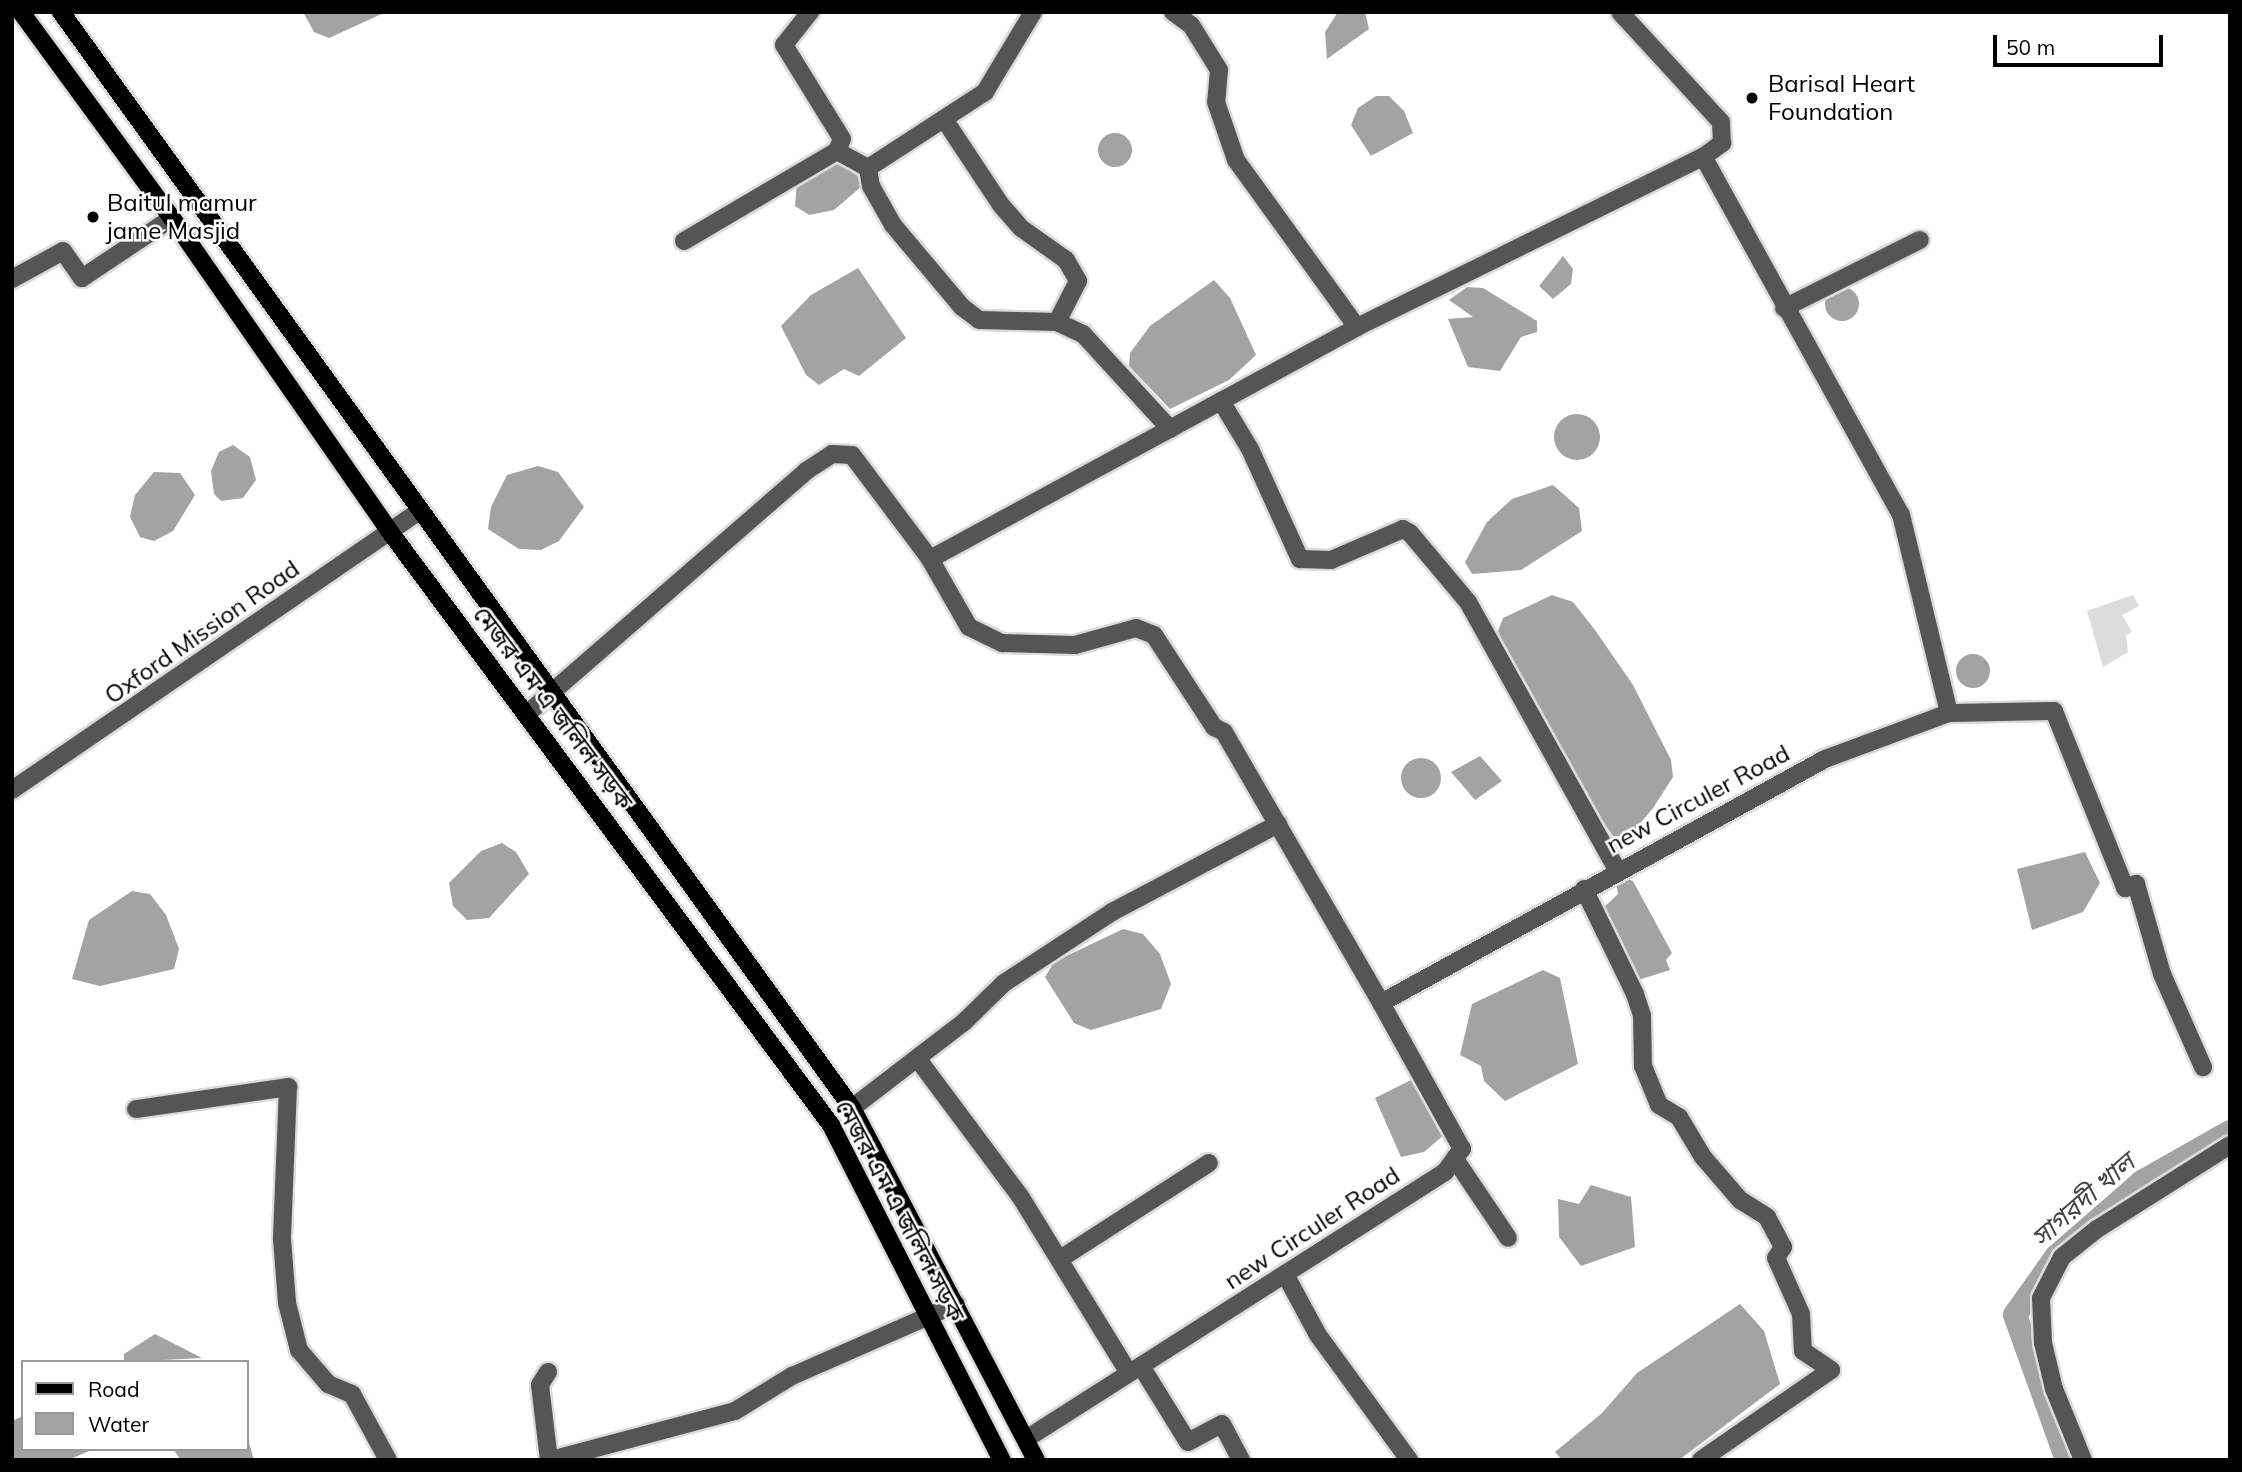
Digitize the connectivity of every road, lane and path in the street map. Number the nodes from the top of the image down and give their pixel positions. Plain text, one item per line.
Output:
1 (21, 12) edge
2 (61, 12) edge
3 (810, 12) edge
4 (1033, 12) edge
5 (1173, 12) edge
6 (1620, 12) edge
7 (944, 119) junction
8 (837, 151) junction
9 (1703, 157) junction
10 (869, 168) junction
11 (172, 218) junction
12 (1920, 240) dead end
13 (684, 241) dead end
14 (12, 279) edge
15 (1784, 308) junction
16 (1057, 322) junction
17 (1357, 327) junction
18 (1221, 401) junction
19 (1170, 429) junction
20 (419, 511) junction
21 (390, 532) junction
22 (930, 559) junction
23 (552, 691) junction
24 (528, 713) junction
25 (1949, 713) junction
26 (12, 790) edge
27 (1278, 824) junction
28 (1618, 871) junction
29 (1584, 889) junction
30 (1381, 1003) junction
31 (917, 1058) junction
32 (2203, 1067) dead end
33 (852, 1108) junction
34 (135, 1109) dead end
35 (2230, 1145) edge
36 (1455, 1159) junction
37 (1209, 1163) dead end
38 (1508, 1238) dead end
39 (1060, 1259) junction
40 (1285, 1274) junction
41 (956, 1304) junction
42 (929, 1317) junction
43 (1135, 1369) junction
44 (548, 1372) dead end
45 (1026, 1439) junction
46 (388, 1460) edge
47 (550, 1460) edge
48 (1002, 1460) edge
49 (1036, 1460) edge
50 (1241, 1460) edge
51 (1409, 1460) edge
52 (1701, 1460) edge
53 (2083, 1460) edge

1 - 11 main road, মেজর এম এ জলিল সড়ক
2 - 20 main road, মেজর এম এ জলিল সড়ক
3 - 8 street
4 - 7 street
5 - 17 street
6 - 9 street
7 - 10 street
7 - 16 street
8 - 10 street
8 - 13 street
9 - 15 street
9 - 17 street
10 - 16 street
11 - 14 street
11 - 21 main road, মেজর এম এ জলিল সড়ক
12 - 15 street
15 - 25 street
16 - 19 street
17 - 18 street
18 - 19 street
18 - 28 street
19 - 22 street
20 - 21 street, Oxford Mission Road
20 - 23 main road, মেজর এম এ জলিল সড়ক
21 - 24 main road, মেজর এম এ জলিল সড়ক
21 - 26 street, Oxford Mission Road
22 - 23 street
22 - 27 street
23 - 24 street
23 - 33 main road, মেজর এম এ জলিল সড়ক
24 - 42 main road, মেজর এম এ জলিল সড়ক
25 - 28 street, new Circuler Road
25 - 32 street, new Circuler Road
27 - 30 street
27 - 31 street
28 - 29 street, new Circuler Road
29 - 30 street, new Circuler Road
29 - 52 street
30 - 36 street
31 - 33 street
31 - 39 street
33 - 41 main road, মেজর এম এ জলিল সড়ক
34 - 46 street
35 - 53 street
36 - 38 street
36 - 40 street, new Circuler Road
37 - 39 street
39 - 43 street
40 - 43 street, new Circuler Road
40 - 51 street
41 - 42 street
41 - 45 main road, মেজর এম এ জলিল সড়ক
42 - 47 street
42 - 48 main road, মেজর এম এ জলিল সড়ক
43 - 45 street, new Circuler Road
43 - 50 street
44 - 47 street
45 - 49 main road, মেজর এম এ জলিল সড়ক

